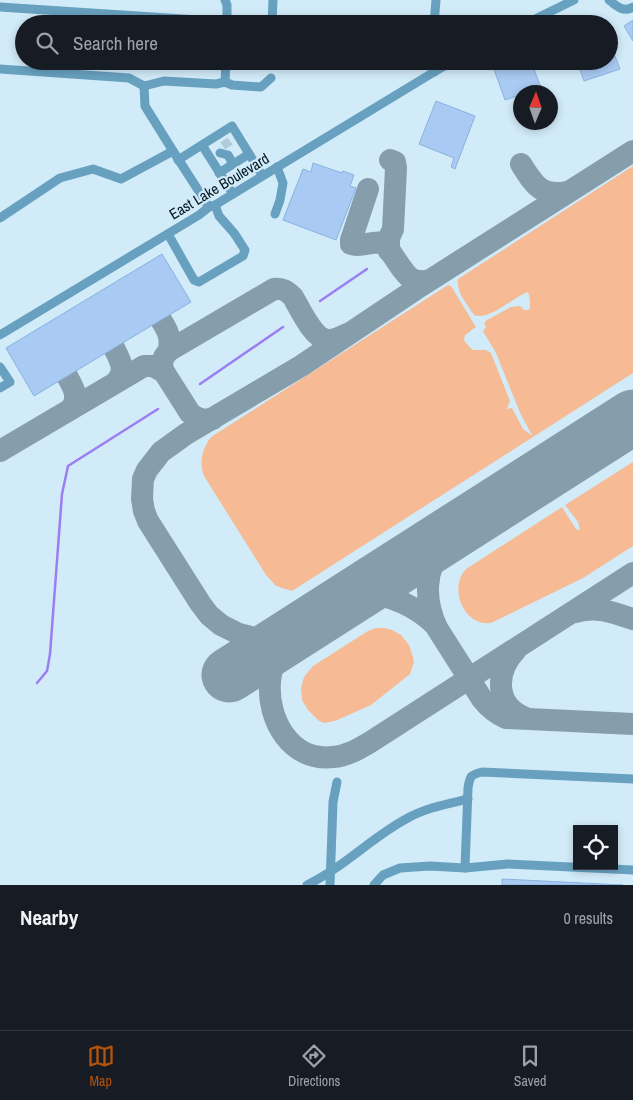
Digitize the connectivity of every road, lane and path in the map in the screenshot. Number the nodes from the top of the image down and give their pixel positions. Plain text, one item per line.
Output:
1 (225, 0) edge
2 (273, 0) edge
3 (436, 0) edge
4 (574, 0) edge
5 (609, 0) edge
6 (0, 7) edge
7 (633, 8) edge
8 (114, 15) edge
9 (227, 15) edge
10 (272, 15) edge
11 (435, 15) edge
12 (543, 15) edge
13 (0, 69) edge
14 (226, 70) edge
15 (437, 70) edge
16 (434, 72) joint
17 (271, 78) dead end
18 (225, 82) junction
19 (144, 86) junction
20 (202, 145) junction
21 (222, 145) junction
22 (173, 151) junction
23 (249, 154) junction
24 (178, 160) junction
25 (233, 164) junction
26 (277, 167) junction
27 (219, 172) junction
28 (262, 176) junction
29 (233, 194) junction
30 (212, 206) junction
31 (275, 214) dead end
32 (0, 218) edge
33 (168, 234) junction
34 (0, 335) edge
35 (0, 367) edge
36 (0, 388) edge
37 (633, 779) edge
38 (337, 782) dead end
39 (468, 799) junction
40 (465, 868) junction
41 (633, 870) edge
42 (331, 872) junction
43 (307, 885) edge
44 (330, 885) edge
45 (374, 885) edge

1 - 9 street
2 - 10 street
3 - 11 street
4 - 12 street
5 - 7 street
6 - 8 street
13 - 19 street
14 - 18 street
15 - 16 street, East Lake Boulevard
16 - 26 street, East Lake Boulevard
17 - 18 street
18 - 19 street
19 - 22 street
20 - 21 street
20 - 24 street
20 - 27 street
21 - 23 street
21 - 25 street
22 - 24 street
22 - 32 street
23 - 25 street
23 - 28 street
24 - 30 street
25 - 27 street
26 - 28 street, East Lake Boulevard
26 - 31 street
27 - 29 street
28 - 29 street, East Lake Boulevard
29 - 30 street, East Lake Boulevard
30 - 33 street, East Lake Boulevard
30 - 33 street
33 - 34 street, East Lake Boulevard
35 - 36 street
37 - 39 street
38 - 42 street
39 - 40 street
39 - 42 street
40 - 41 street
40 - 45 street
42 - 43 street
42 - 44 street

